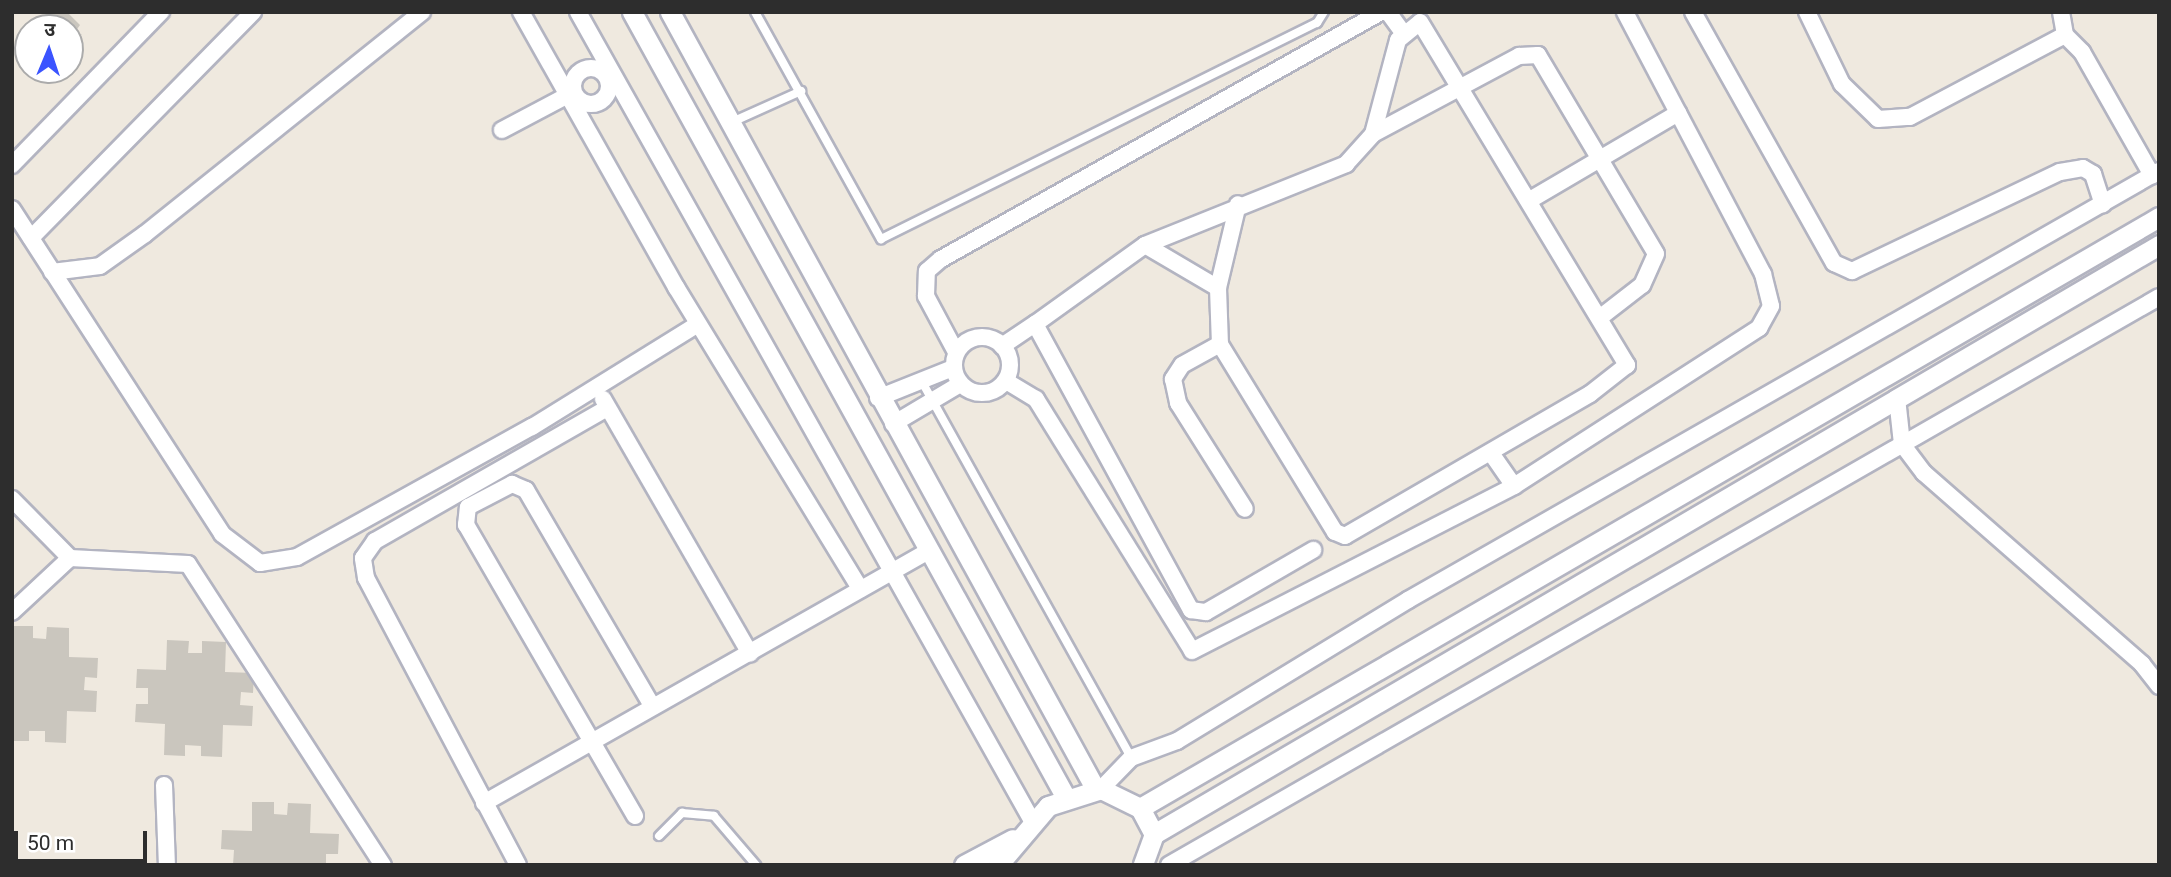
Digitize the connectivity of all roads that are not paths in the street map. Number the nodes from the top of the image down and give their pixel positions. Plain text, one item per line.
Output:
1 (160, 12) edge
2 (253, 12) edge
3 (422, 12) edge
4 (521, 12) edge
5 (578, 12) edge
6 (632, 12) edge
7 (670, 12) edge
8 (755, 12) edge
9 (1324, 12) edge
10 (1381, 12) edge
11 (1388, 12) edge
12 (1625, 12) edge
13 (1693, 12) edge
14 (1807, 12) edge
15 (2061, 12) edge
16 (1404, 34) junction
17 (2065, 35) junction
18 (613, 76) junction
19 (1463, 87) junction
20 (801, 91) junction
21 (568, 95) junction
22 (715, 96) junction
23 (685, 108) junction
24 (1678, 113) junction
25 (730, 123) junction
26 (502, 130) dead end
27 (1373, 134) junction
28 (1603, 156) junction
29 (12, 165) edge
30 (2155, 173) edge
31 (1530, 200) junction
32 (1238, 204) junction
33 (2103, 204) junction
34 (12, 209) edge
35 (2159, 217) edge
36 (31, 239) junction
37 (1145, 244) junction
38 (2159, 245) edge
39 (52, 272) junction
40 (1218, 288) junction
41 (2159, 296) edge
42 (1602, 316) junction
43 (698, 324) junction
44 (1035, 324) junction
45 (1220, 344) junction
46 (1002, 346) junction
47 (955, 360) junction
48 (921, 380) junction
49 (1006, 381) junction
50 (960, 384) junction
51 (597, 387) junction
52 (878, 398) junction
53 (1897, 398) junction
54 (932, 400) junction
55 (607, 408) junction
56 (893, 424) junction
57 (1902, 444) junction
58 (1491, 453) junction
59 (1514, 486) junction
60 (12, 499) edge
61 (1245, 509) dead end
62 (930, 550) junction
63 (1313, 550) dead end
64 (70, 558) junction
65 (893, 570) junction
66 (860, 589) junction
67 (12, 612) edge
68 (750, 654) junction
69 (2159, 686) edge
70 (653, 706) junction
71 (590, 740) junction
72 (1131, 758) junction
73 (164, 785) dead end
74 (1098, 790) junction
75 (1066, 798) junction
76 (484, 803) junction
77 (1140, 808) junction
78 (635, 816) dead end
79 (1031, 819) junction
80 (1154, 834) junction
81 (659, 836) dead end
82 (1016, 836) junction
83 (167, 865) edge
84 (383, 865) edge
85 (518, 865) edge
86 (756, 865) edge
87 (964, 865) edge
88 (998, 865) edge
89 (1143, 865) edge
90 (1170, 865) edge

1 - 29 street
2 - 36 street
3 - 39 street
4 - 21 street
5 - 18 street
6 - 23 street
7 - 22 street
8 - 20 lane
9 - 20 lane
10 - 47 street
11 - 16 street
12 - 24 street
13 - 33 street
14 - 17 street
15 - 17 street
16 - 19 street
16 - 27 street
17 - 30 street
18 - 21 street
18 - 21 street
18 - 65 street
19 - 27 street
19 - 28 street
19 - 31 street
20 - 25 lane
21 - 26 street
21 - 43 street
22 - 23 street
22 - 25 street
23 - 62 street
24 - 28 street
24 - 59 street
25 - 52 street
27 - 32 street
28 - 31 street
28 - 42 street
30 - 33 street
31 - 42 street
32 - 37 street
32 - 40 street
33 - 72 street
34 - 36 street
35 - 77 street
36 - 39 street
37 - 40 street
37 - 44 street
38 - 53 street
39 - 51 street
40 - 45 street
41 - 57 street
42 - 58 street
43 - 51 street
43 - 66 street
44 - 46 street
44 - 63 street
45 - 58 street
45 - 61 street
46 - 47 street
46 - 49 street
47 - 48 street
47 - 50 street
48 - 52 street
48 - 54 lane
49 - 50 street
49 - 59 street
50 - 54 street
51 - 55 street
52 - 56 street
53 - 57 street
53 - 80 street
54 - 56 street
54 - 72 lane
55 - 68 street
55 - 76 street
56 - 74 street
57 - 69 street
57 - 90 street
58 - 59 street
60 - 64 street
62 - 65 street
62 - 75 street
64 - 67 street
64 - 84 street
65 - 66 street
65 - 79 street
66 - 68 street
68 - 70 street
70 - 71 street
70 - 71 street
71 - 76 street
71 - 78 street
72 - 74 street
73 - 83 street
74 - 75 street
74 - 77 street
75 - 79 street
76 - 85 street
77 - 80 street
79 - 82 street
80 - 89 street
81 - 86 lane
82 - 87 street
82 - 88 street

